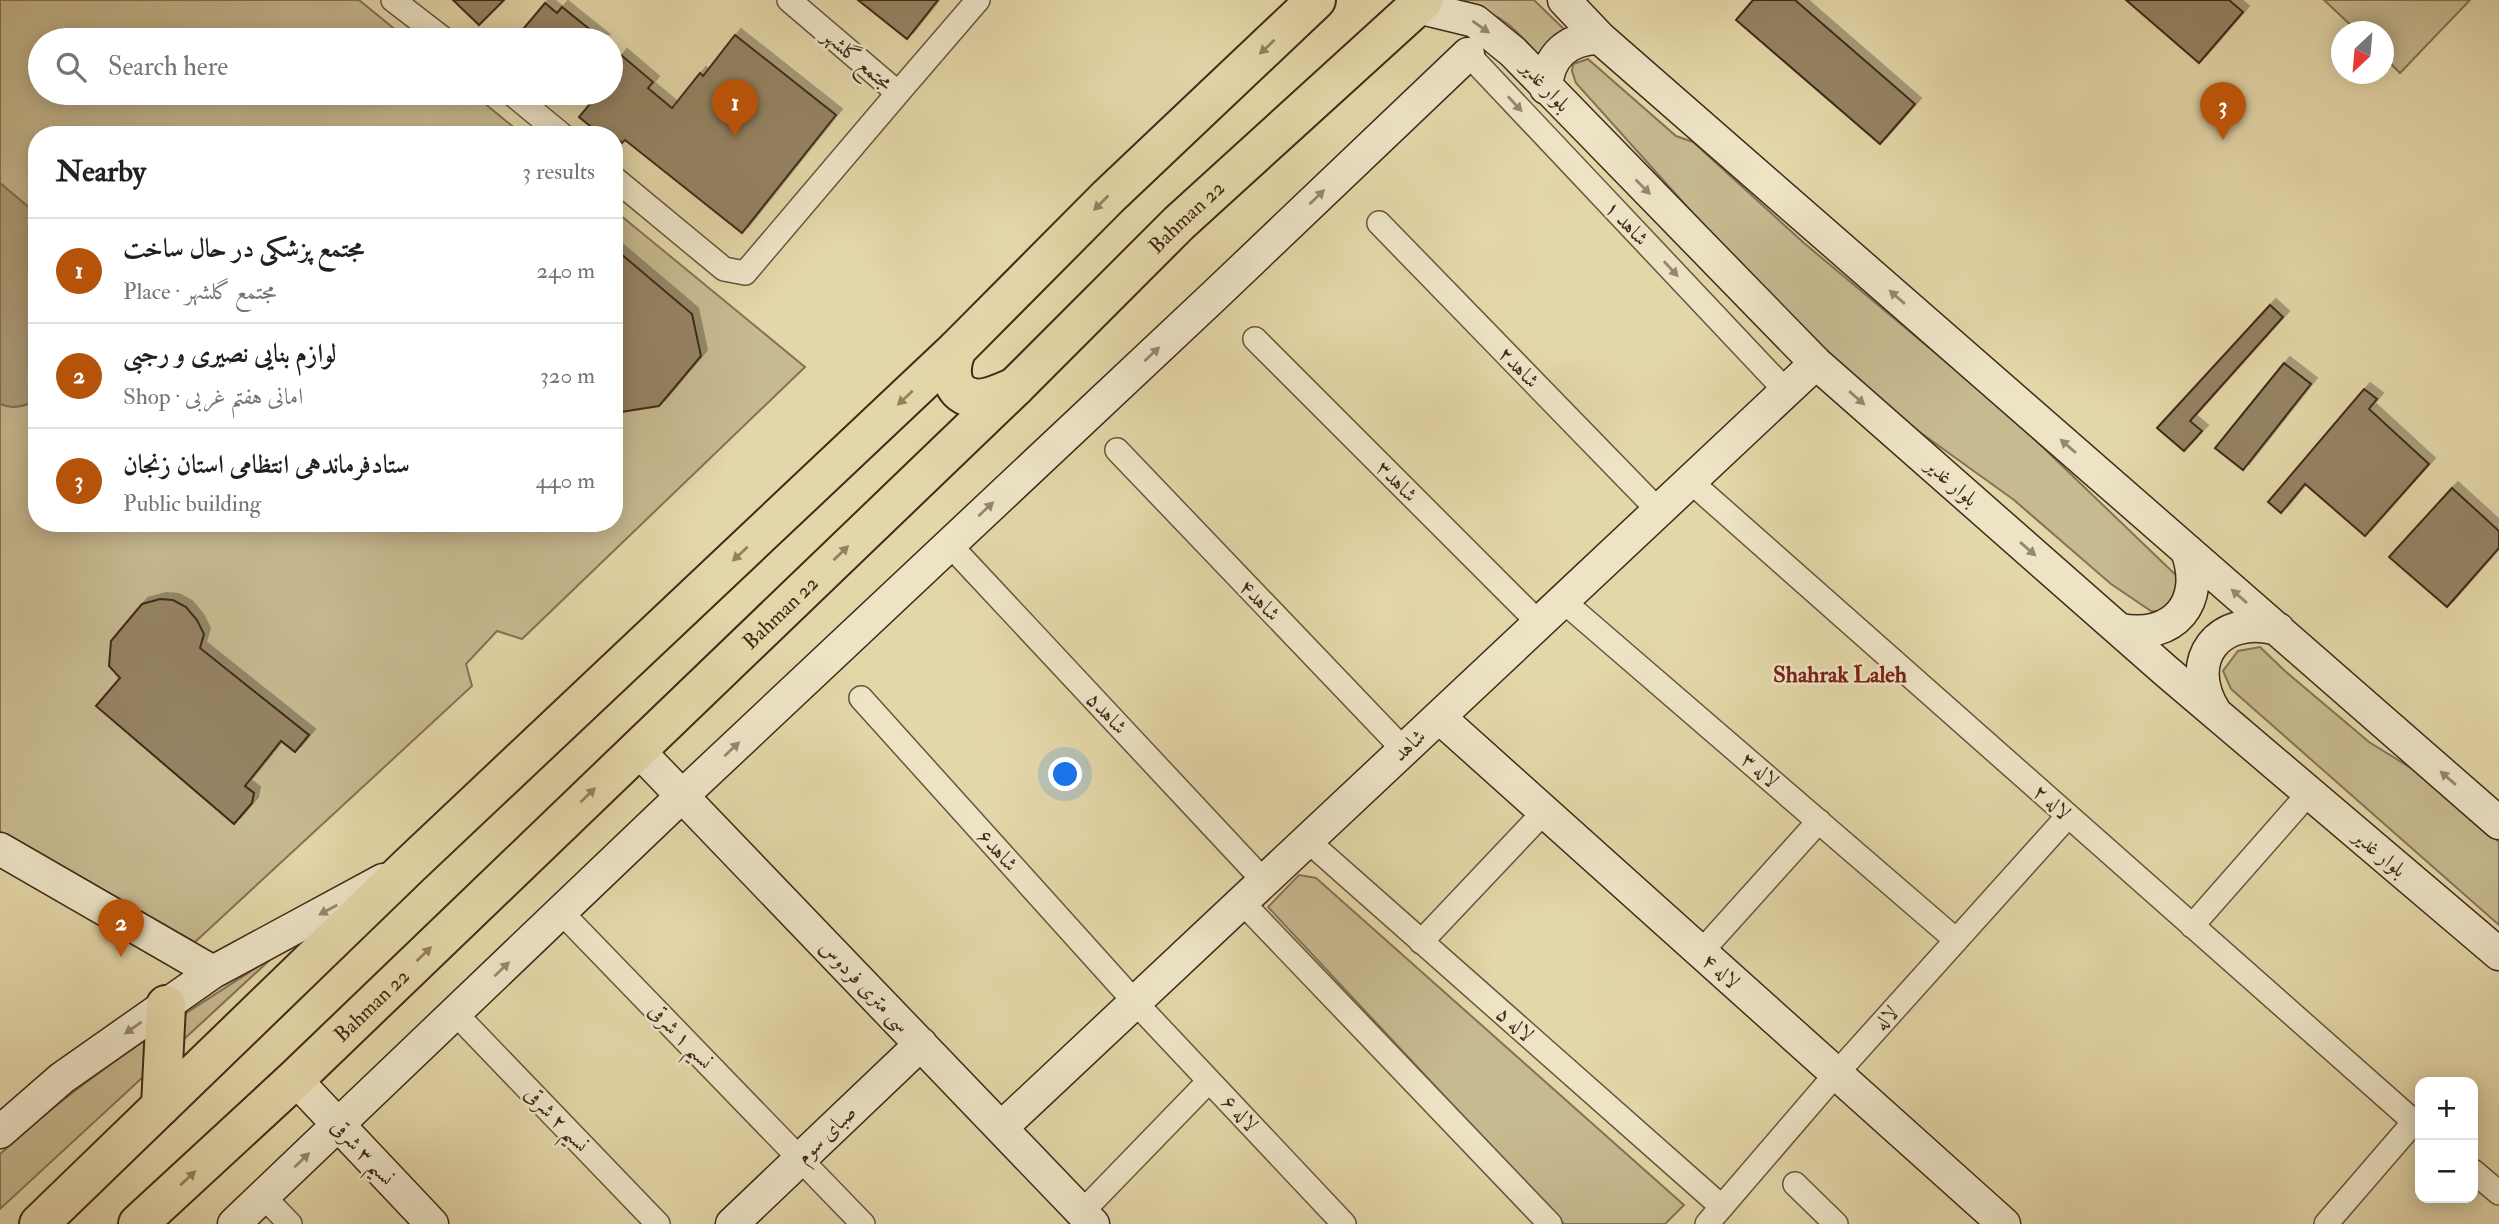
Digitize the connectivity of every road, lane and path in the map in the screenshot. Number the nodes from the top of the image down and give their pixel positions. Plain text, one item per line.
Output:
1 (393, 0) edge
2 (789, 0) edge
3 (978, 0) edge
4 (1316, 0) edge
5 (1563, 0) edge
6 (1421, 4) edge
7 (429, 28) edge
8 (1600, 38) junction
9 (1468, 54) joint
10 (1546, 88) junction
11 (898, 93) junction
12 (526, 105) edge
13 (551, 126) edge
14 (623, 185) edge
15 (1379, 223) dead end
16 (1255, 339) dead end
17 (957, 349) junction
18 (1816, 363) junction
19 (1015, 387) junction
20 (1786, 391) junction
21 (1117, 450) dead end
22 (1690, 481) junction
23 (1659, 511) junction
24 (949, 544) junction
25 (2187, 551) junction
26 (1563, 601) junction
27 (1539, 623) junction
28 (2278, 629) junction
29 (2120, 630) junction
30 (861, 698) dead end
31 (2215, 712) junction
32 (1439, 718) junction
33 (636, 748) junction
34 (1404, 750) junction
35 (2309, 793) junction
36 (682, 796) junction
37 (1544, 812) junction
38 (2068, 816) junction
39 (1819, 821) junction
40 (2499, 823) edge
41 (1308, 841) junction
42 (0, 849) edge
43 (409, 866) junction
44 (1253, 892) junction
45 (561, 912) junction
46 (2192, 926) junction
47 (1956, 940) junction
48 (1421, 942) junction
49 (1701, 952) junction
50 (2499, 954) edge
51 (213, 972) junction
52 (1135, 1002) junction
53 (166, 1005) junction
54 (456, 1014) junction
55 (920, 1044) junction
56 (1836, 1074) junction
57 (295, 1079) junction
58 (1209, 1081) junction
59 (161, 1106) junction
60 (2415, 1123) edge
61 (338, 1126) junction
62 (2415, 1127) edge
63 (1001, 1128) junction
64 (0, 1132) edge
65 (801, 1159) junction
66 (2478, 1175) edge
67 (1795, 1184) dead end
68 (2499, 1193) edge
69 (264, 1196) junction
70 (1715, 1215) edge
71 (1088, 1218) edge
72 (40, 1224) edge
73 (138, 1224) edge
74 (234, 1224) edge
75 (290, 1224) edge
76 (432, 1224) edge
77 (658, 1224) edge
78 (732, 1224) edge
79 (863, 1224) edge
80 (1344, 1224) edge
81 (1550, 1224) edge
82 (1836, 1224) edge
83 (2004, 1224) edge
84 (2326, 1224) edge

1 - 7 street
2 - 11 street, مجتمع گلشهر
3 - 11 street, مجتمع گلشهر
4 -> 17 highway
5 - 8 main road
6 -> 10 main road, بلوار غدیر
6 - 19 highway, Bahman 22
8 - 10 main road
25 -> 8 main road
9 -> 20 street, شاهد ۱
24 -> 9 main road
10 -> 18 main road, بلوار غدیر
11 - 14 street
12 - 13 street
15 - 23 street, شاهد۲
16 - 27 street, شاهد۳
17 - 19 highway
17 -> 43 highway
18 - 20 main road, شاهد
18 -> 29 main road, بلوار غدیر
33 -> 19 highway, Bahman 22
20 - 22 main road, شاهد
21 - 34 street, شاهد۴
22 - 23 main road, شاهد
22 - 38 street, لاله ۲
23 - 26 main road, شاهد
36 -> 24 main road
24 - 44 street, شاهد۵
28 -> 25 main road
25 - 29 main road
26 - 27 main road, شاهد
26 - 39 street, لاله ۳
27 - 32 main road, شاهد
28 - 31 main road
40 -> 28 main road
29 - 31 main road, بلوار غدیر
30 - 52 street, شاهد۶
31 - 35 main road, بلوار غدیر
32 - 34 main road, شاهد
32 - 37 main road, لاله ۴
33 - 36 main road, سی متری فردوس
57 -> 33 highway, Bahman 22
34 - 41 main road, شاهد
35 - 46 street
35 - 50 main road, بلوار غدیر
36 - 45 main road
36 - 55 main road, سی متری فردوس
37 - 48 street
37 - 49 main road, لاله ۴
38 - 46 street, لاله ۲
38 - 47 street, لاله
39 - 47 street, لاله ۳
39 - 49 street
41 - 44 main road, شاهد
41 - 48 street, لاله ۵
42 - 51 main road
43 -> 51 main road
43 - 59 highway
44 - 52 main road, شاهد
44 - 81 street
54 -> 45 main road
45 - 65 street, نسیم ۱ شرقی
46 - 60 street, لاله ۲
47 - 56 street, لاله
48 - 70 street, لاله ۵
49 - 56 main road, لاله ۴
51 - 53 main road
52 - 58 street, لاله ۶
52 - 63 main road, شاهد
53 - 59 highway
53 -> 64 main road
54 - 61 main road
54 - 77 street, نسیم ۲ شرقی
55 - 63 main road, سی متری فردوس
55 - 65 main road, صبای سوم
56 - 70 street, لاله
56 - 83 main road, لاله ۴
57 - 61 main road, نسیم ۳ شرقی
73 -> 57 highway, Bahman 22
58 - 71 street
58 - 80 street, لاله ۶
59 - 72 highway
69 -> 61 main road
61 - 76 main road, نسیم ۳ شرقی
62 - 84 street
63 - 71 main road, سی متری فردوس
65 - 78 main road, صبای سوم
65 - 79 street, نسیم ۱ شرقی
66 - 68 street
67 - 82 street
69 - 74 main road
69 - 75 street

